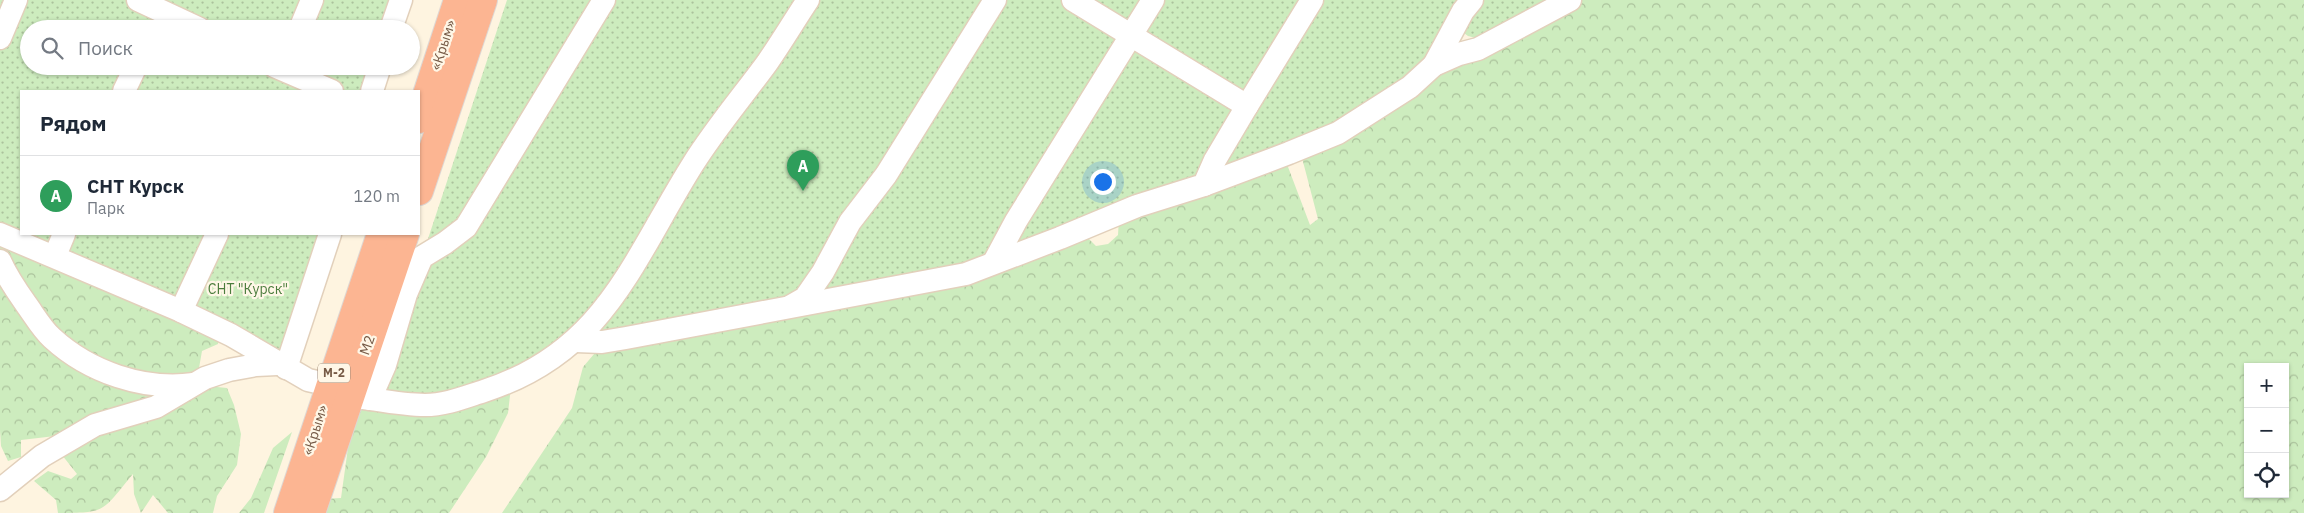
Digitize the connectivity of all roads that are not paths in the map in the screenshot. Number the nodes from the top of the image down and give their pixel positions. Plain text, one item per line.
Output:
1 (16, 0) edge
2 (138, 0) edge
3 (312, 0) edge
4 (400, 0) edge
5 (458, 0) edge
6 (483, 0) edge
7 (604, 0) edge
8 (808, 0) edge
9 (995, 0) edge
10 (1073, 0) edge
11 (1153, 0) edge
12 (1312, 0) edge
13 (1472, 0) edge
14 (1570, 0) edge
15 (161, 13) edge
16 (178, 20) edge
17 (304, 20) edge
18 (394, 20) edge
19 (1131, 36) junction
20 (0, 38) edge
21 (1434, 65) junction
22 (132, 75) edge
23 (287, 75) edge
24 (377, 75) edge
25 (124, 90) edge
26 (329, 90) edge
27 (372, 90) edge
28 (1247, 106) junction
29 (420, 116) edge
30 (1204, 185) junction
31 (420, 188) edge
32 (0, 234) edge
33 (64, 235) edge
34 (217, 235) edge
35 (330, 235) edge
36 (381, 235) edge
37 (404, 235) edge
38 (55, 256) junction
39 (0, 262) edge
40 (994, 262) junction
41 (788, 307) junction
42 (181, 311) junction
43 (576, 341) junction
44 (281, 366) junction
45 (197, 383) junction
46 (350, 393) junction
47 (0, 490) edge
48 (288, 513) edge
49 (311, 513) edge

1 - 20 street
2 - 15 street
3 - 17 street
4 - 18 street
5 - 29 highway, «Крым»
6 - 31 highway
7 - 46 street
8 - 43 street
9 - 41 street
10 - 19 street
11 - 19 street
12 - 28 street
13 - 21 street
14 - 21 street
15 - 16 street
19 - 28 street
19 - 40 street
21 - 30 street
22 - 25 street
23 - 26 street
24 - 27 street
28 - 30 street
30 - 40 street
32 - 38 street
33 - 38 street
34 - 42 street
35 - 44 street
36 - 46 highway, «Крым» / М-2
37 - 46 highway, М2
38 - 42 street
39 - 45 street
40 - 41 street
41 - 43 street
42 - 44 street
43 - 46 street
44 - 45 street
44 - 46 street
45 - 47 street
46 - 48 highway, «Крым» / М-2
46 - 49 highway, М2

